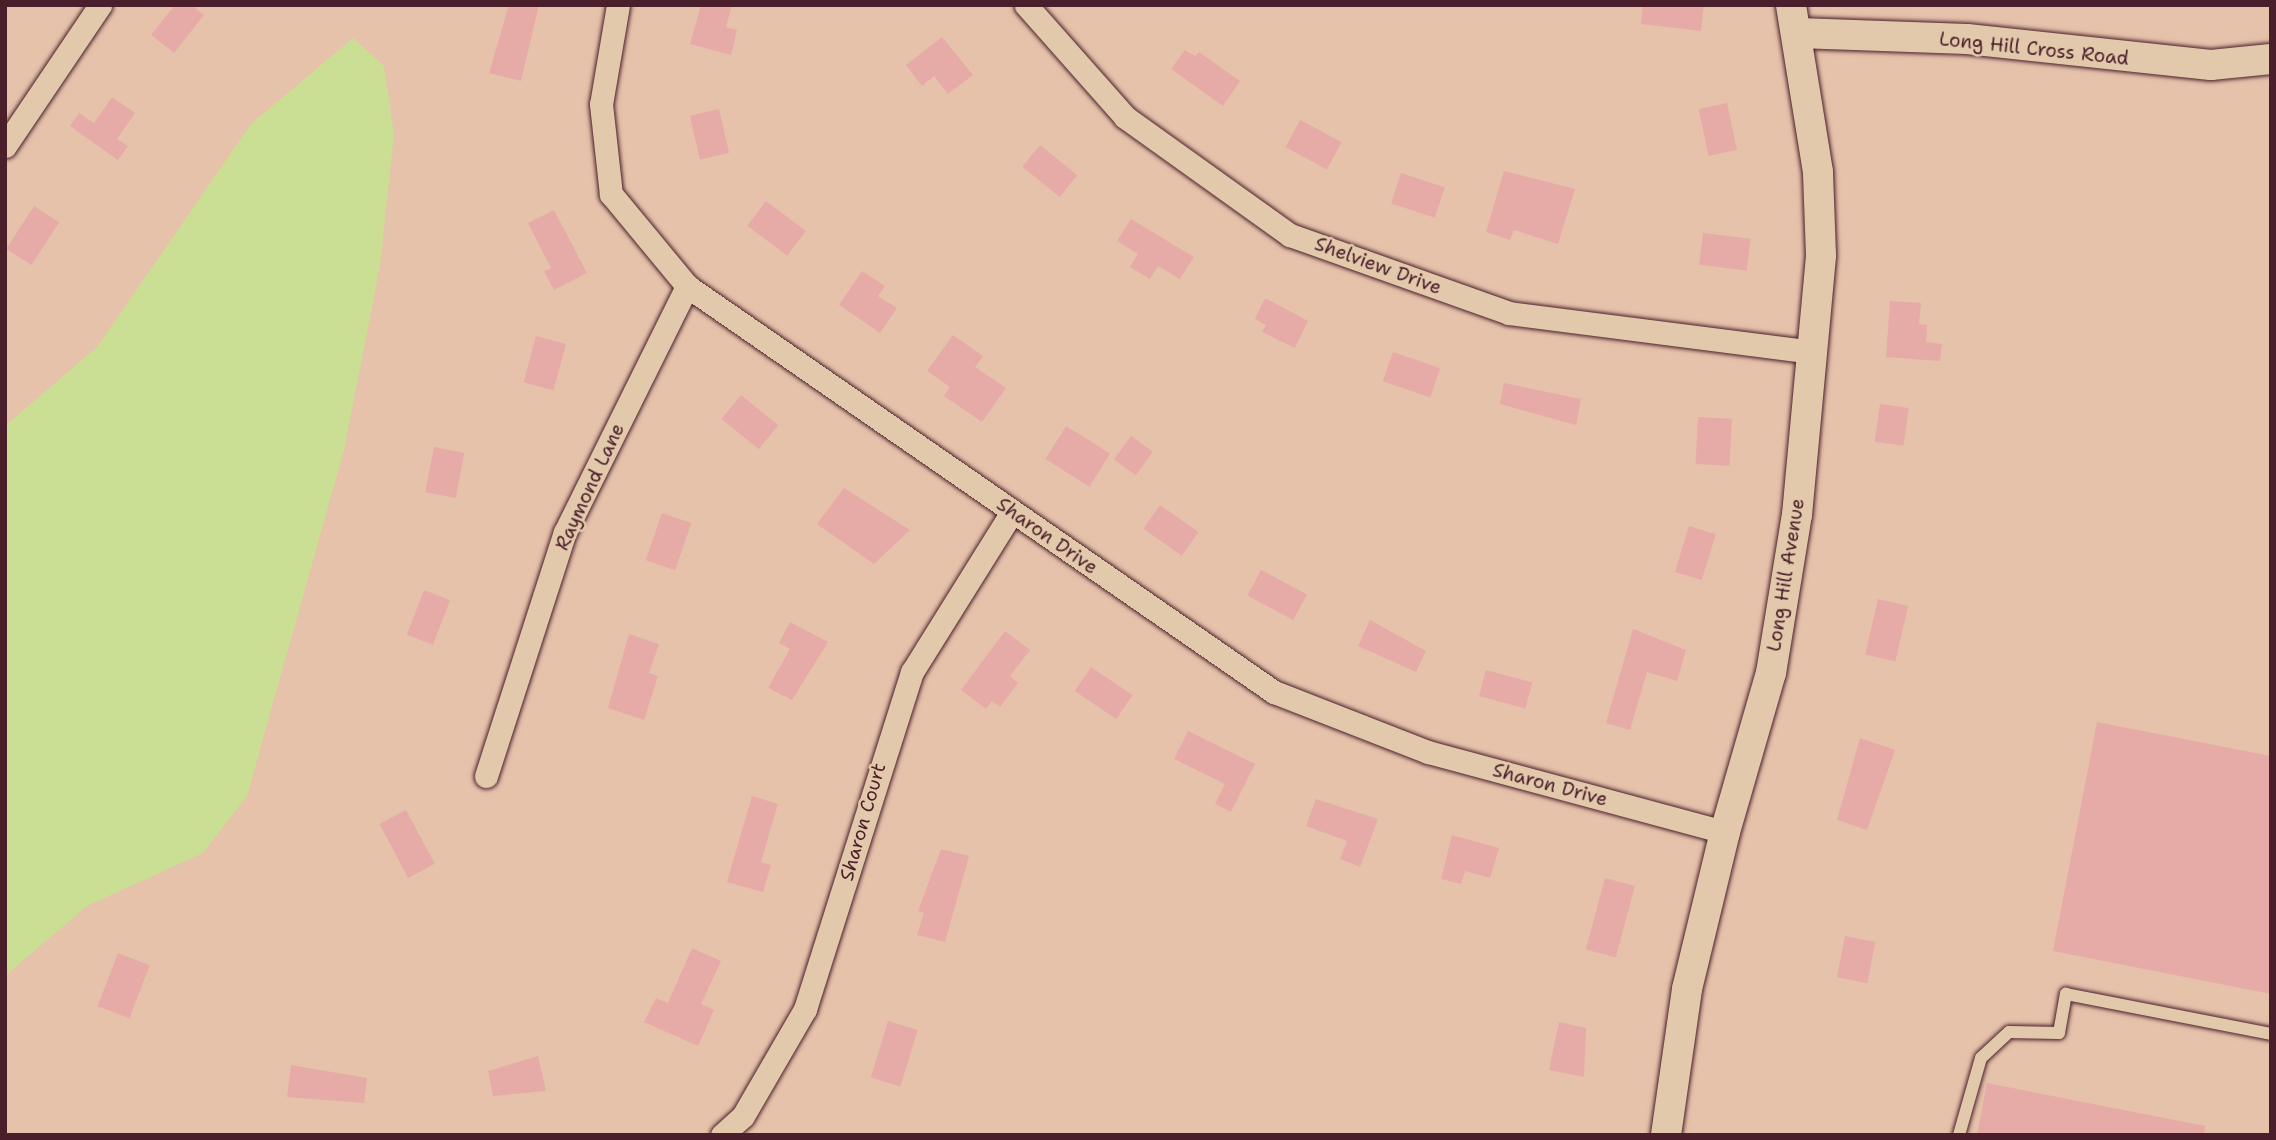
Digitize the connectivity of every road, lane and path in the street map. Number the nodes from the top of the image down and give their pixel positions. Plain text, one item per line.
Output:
1 (100, 5) edge
2 (618, 5) edge
3 (1026, 5) edge
4 (1794, 19) edge
5 (2271, 59) edge
6 (5, 146) edge
7 (687, 286) junction
8 (1814, 352) junction
9 (1012, 512) junction
10 (486, 776) dead end
11 (1725, 832) junction
12 (2271, 1034) edge
13 (722, 1135) edge
14 (1666, 1135) edge
15 (1959, 1135) edge

1 - 6 street
2 - 7 street, Sharon Drive
3 - 8 street, Shelview Drive
4 - 5 street, Long Hill Cross Road
4 - 8 street, Long Hill Avenue
7 - 9 street, Sharon Drive
7 - 10 street, Raymond Lane
8 - 11 street, Long Hill Avenue
9 - 11 street, Sharon Drive
9 - 13 street, Sharon Court
11 - 14 street, Long Hill Avenue
12 - 15 lane

